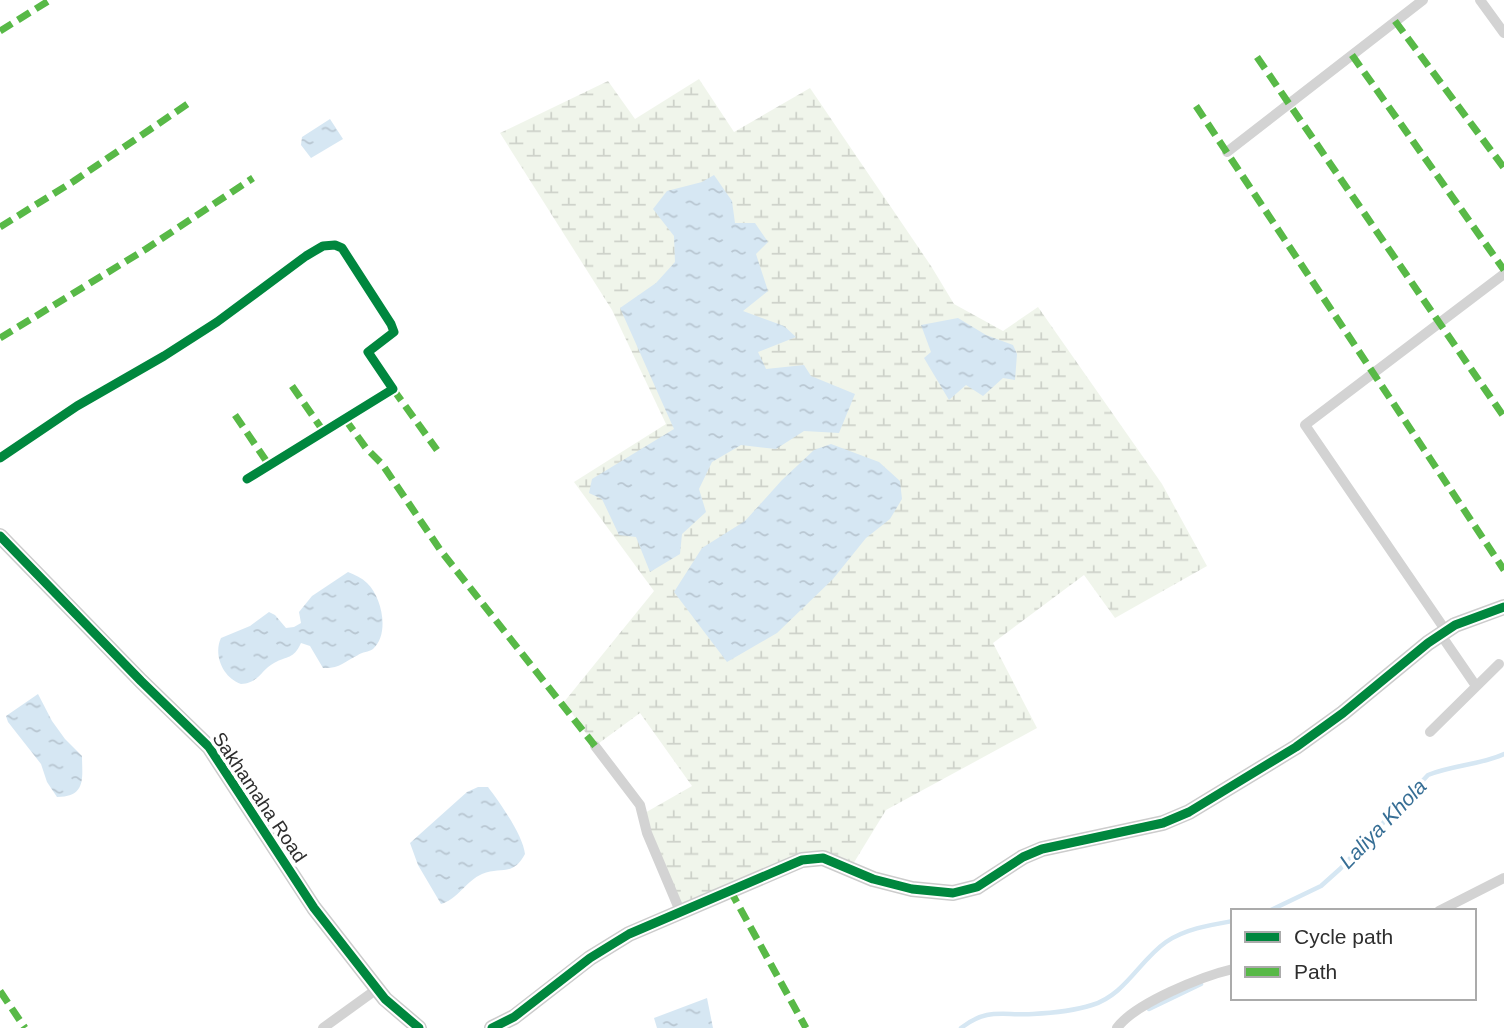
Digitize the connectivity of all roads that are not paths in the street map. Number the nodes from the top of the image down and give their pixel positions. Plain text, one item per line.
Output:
1 (1423, 0) edge
2 (1480, 0) edge
3 (1504, 33) edge
4 (1227, 152) dead end
5 (1504, 274) edge
6 (0, 458) edge
7 (247, 479) dead end
8 (0, 536) edge
9 (1504, 607) edge
10 (1443, 633) junction
11 (1499, 664) dead end
12 (1476, 686) junction
13 (1430, 732) dead end
14 (596, 746) dead end
15 (1504, 878) edge
16 (1443, 909) edge
17 (680, 911) junction
18 (1231, 970) edge
19 (377, 989) junction
20 (517, 1022) edge
21 (323, 1028) edge
22 (419, 1028) edge
23 (492, 1028) edge
24 (1117, 1028) edge

1 - 4 street
2 - 3 street
5 - 10 street
6 - 7 street
8 - 19 street, Sakhamaha Road
9 - 10 street
10 - 12 street
10 - 17 street
11 - 12 street
12 - 13 street
14 - 17 street
15 - 16 street
17 - 20 street
18 - 24 street
19 - 21 street
19 - 22 street, Sakhamaha Road
20 - 23 street

